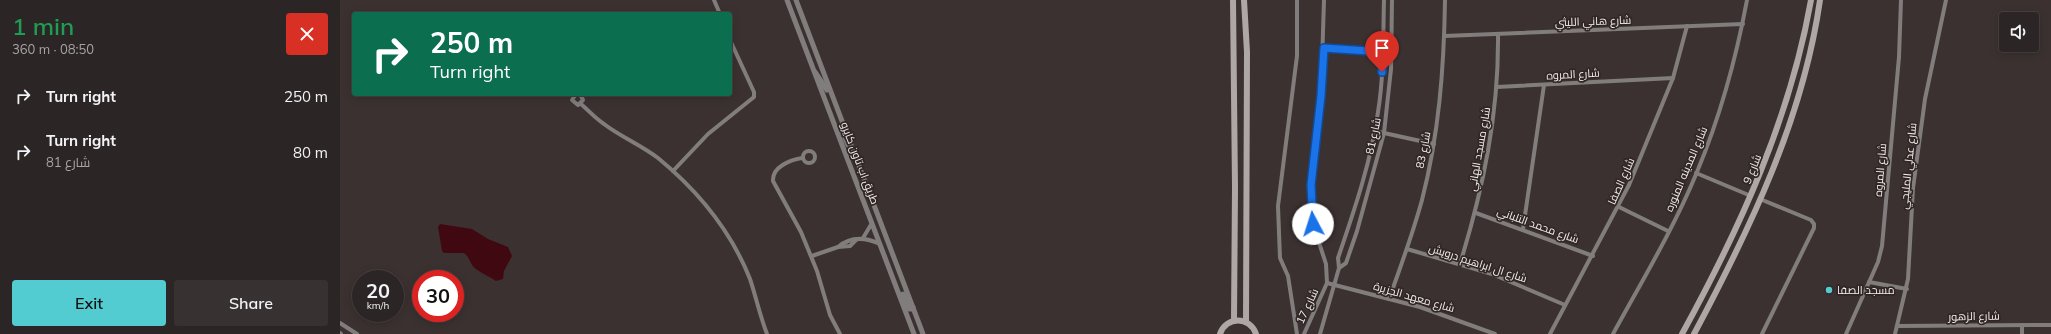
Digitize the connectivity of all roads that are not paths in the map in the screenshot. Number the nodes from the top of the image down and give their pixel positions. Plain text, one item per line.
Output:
1 (714, 0) edge
2 (786, 0) edge
3 (796, 0) edge
4 (1232, 0) edge
5 (1244, 0) edge
6 (1297, 0) edge
7 (1324, 0) edge
8 (1384, 0) edge
9 (1392, 0) edge
10 (1445, 0) edge
11 (1748, 0) edge
12 (1811, 0) edge
13 (1820, 0) edge
14 (1901, 0) edge
15 (1946, 0) edge
16 (719, 12) edge
17 (1743, 24) junction
18 (1687, 26) junction
19 (1498, 34) junction
20 (1444, 36) junction
21 (732, 44) edge
22 (1324, 48) junction
23 (1383, 52) junction
24 (1391, 52) junction
25 (812, 70) junction
26 (1673, 78) junction
27 (1544, 85) junction
28 (1497, 87) junction
29 (829, 90) junction
30 (574, 96) edge
31 (582, 96) edge
32 (581, 104) junction
33 (1375, 131) junction
34 (838, 133) junction
35 (1384, 133) junction
36 (1434, 144) junction
37 (855, 155) junction
38 (802, 158) dead end
39 (673, 171) junction
40 (1696, 174) junction
41 (1751, 196) junction
42 (1760, 199) junction
43 (1619, 207) junction
44 (1476, 213) junction
45 (872, 223) junction
46 (1523, 229) junction
47 (1668, 231) junction
48 (863, 238) junction
49 (856, 240) junction
50 (880, 244) junction
51 (838, 247) junction
52 (1407, 249) junction
53 (812, 256) junction
54 (1593, 256) junction
55 (1460, 264) junction
56 (1339, 268) junction
57 (1868, 282) junction
58 (1327, 283) junction
59 (1335, 285) junction
60 (897, 287) junction
61 (1907, 289) junction
62 (1389, 299) junction
63 (1565, 305) junction
64 (913, 307) junction
65 (1234, 321) junction
66 (1246, 322) junction
67 (340, 324) edge
68 (2022, 325) junction
69 (2051, 325) edge
70 (1897, 326) junction
71 (1257, 333) edge
72 (357, 334) edge
73 (767, 334) edge
74 (840, 334) edge
75 (914, 334) edge
76 (923, 334) edge
77 (1220, 334) edge
78 (1297, 334) edge
79 (1304, 334) edge
80 (1320, 334) edge
81 (1495, 334) edge
82 (1550, 334) edge
83 (1613, 334) edge
84 (1682, 334) edge
85 (1694, 334) edge
86 (1762, 334) edge
87 (1846, 334) edge
88 (1895, 334) edge
89 (2022, 334) edge

1 - 16 street
2 - 25 street, طريق اب تاون كايرو
3 - 29 street, طريق اب تاون كايرو
4 - 65 main road
5 - 66 main road
6 - 78 street
7 - 22 street, شارع 17
8 - 23 street, شارع 81
9 - 24 street, شارع 81
10 - 20 street, شارع 83
11 - 17 street, شارع المدينه المنوره
12 - 41 main road, شارع 9
13 - 42 main road, شارع 9
14 - 57 street, شارع المروه
15 - 61 street, شارع عدلي المليجي
17 - 18 street, شارع هاني الليثي
17 - 40 street, شارع المدينه المنوره
18 - 19 street, شارع هاني الليثي
18 - 26 street, شارع الصفا
19 - 20 street, شارع هاني الليثي
19 - 28 street, شارع مسجد الهاني
20 - 36 street, شارع 83
21 - 39 street
22 - 23 street
22 - 58 street, شارع 17
23 - 24 street
23 - 33 street, شارع 81
24 - 35 street, شارع 81
25 - 29 street
25 - 34 street, طريق اب تاون كايرو
26 - 27 street, شارع المروه
26 - 43 street, شارع الصفا
27 - 28 street, شارع المروه
27 - 46 street
28 - 44 street, شارع مسجد الهاني
29 - 37 street, طريق اب تاون كايرو
30 - 32 street
31 - 32 street
32 - 39 street
33 - 35 street
33 - 56 street, شارع 81
34 - 37 street
34 - 45 street, طريق اب تاون كايرو
35 - 36 street
35 - 56 street, شارع 81
36 - 52 street, شارع 83
37 - 64 street, طريق اب تاون كايرو
38 - 53 street
39 - 73 street
40 - 41 street
40 - 47 street, شارع المدينه المنوره
41 - 84 main road, شارع 9
42 - 85 main road, شارع 9
42 - 86 street
43 - 47 street
43 - 54 street, شارع الصفا
44 - 46 street, شارع محمد التلباني
44 - 55 street, شارع مسجد الهاني
45 - 48 street
45 - 50 street, طريق اب تاون كايرو
46 - 54 street, شارع محمد التلباني
47 - 83 street, شارع المدينه المنوره
48 - 49 street
48 - 50 street
49 - 51 street
49 - 51 street
50 - 60 street, طريق اب تاون كايرو
51 - 53 street
52 - 55 street, شارع ال ابراهيم درويش
52 - 62 street, شارع 83
53 - 74 street
54 - 63 street, شارع الصفا
55 - 63 street, شارع ال ابراهيم درويش
56 - 59 street, شارع 81
57 - 61 street
57 - 87 street, شارع المروه
58 - 59 street, شارع معهد الجزيرة
58 - 79 street, شارع 17
59 - 62 street, شارع معهد الجزيرة
59 - 80 street, شارع 81
60 - 64 street
60 - 75 street, طريق اب تاون كايرو
61 - 70 street, شارع عدلي المليجي
62 - 81 street, شارع معهد الجزيرة
63 - 82 street, شارع الصفا
64 - 76 street, طريق اب تاون كايرو
65 - 66 main road
65 - 77 main road
66 - 71 main road
67 - 72 street
68 - 69 street, شارع الزهور
68 - 70 street, شارع الزهور
68 - 89 street
70 - 88 street, شارع عدلي المليجي

